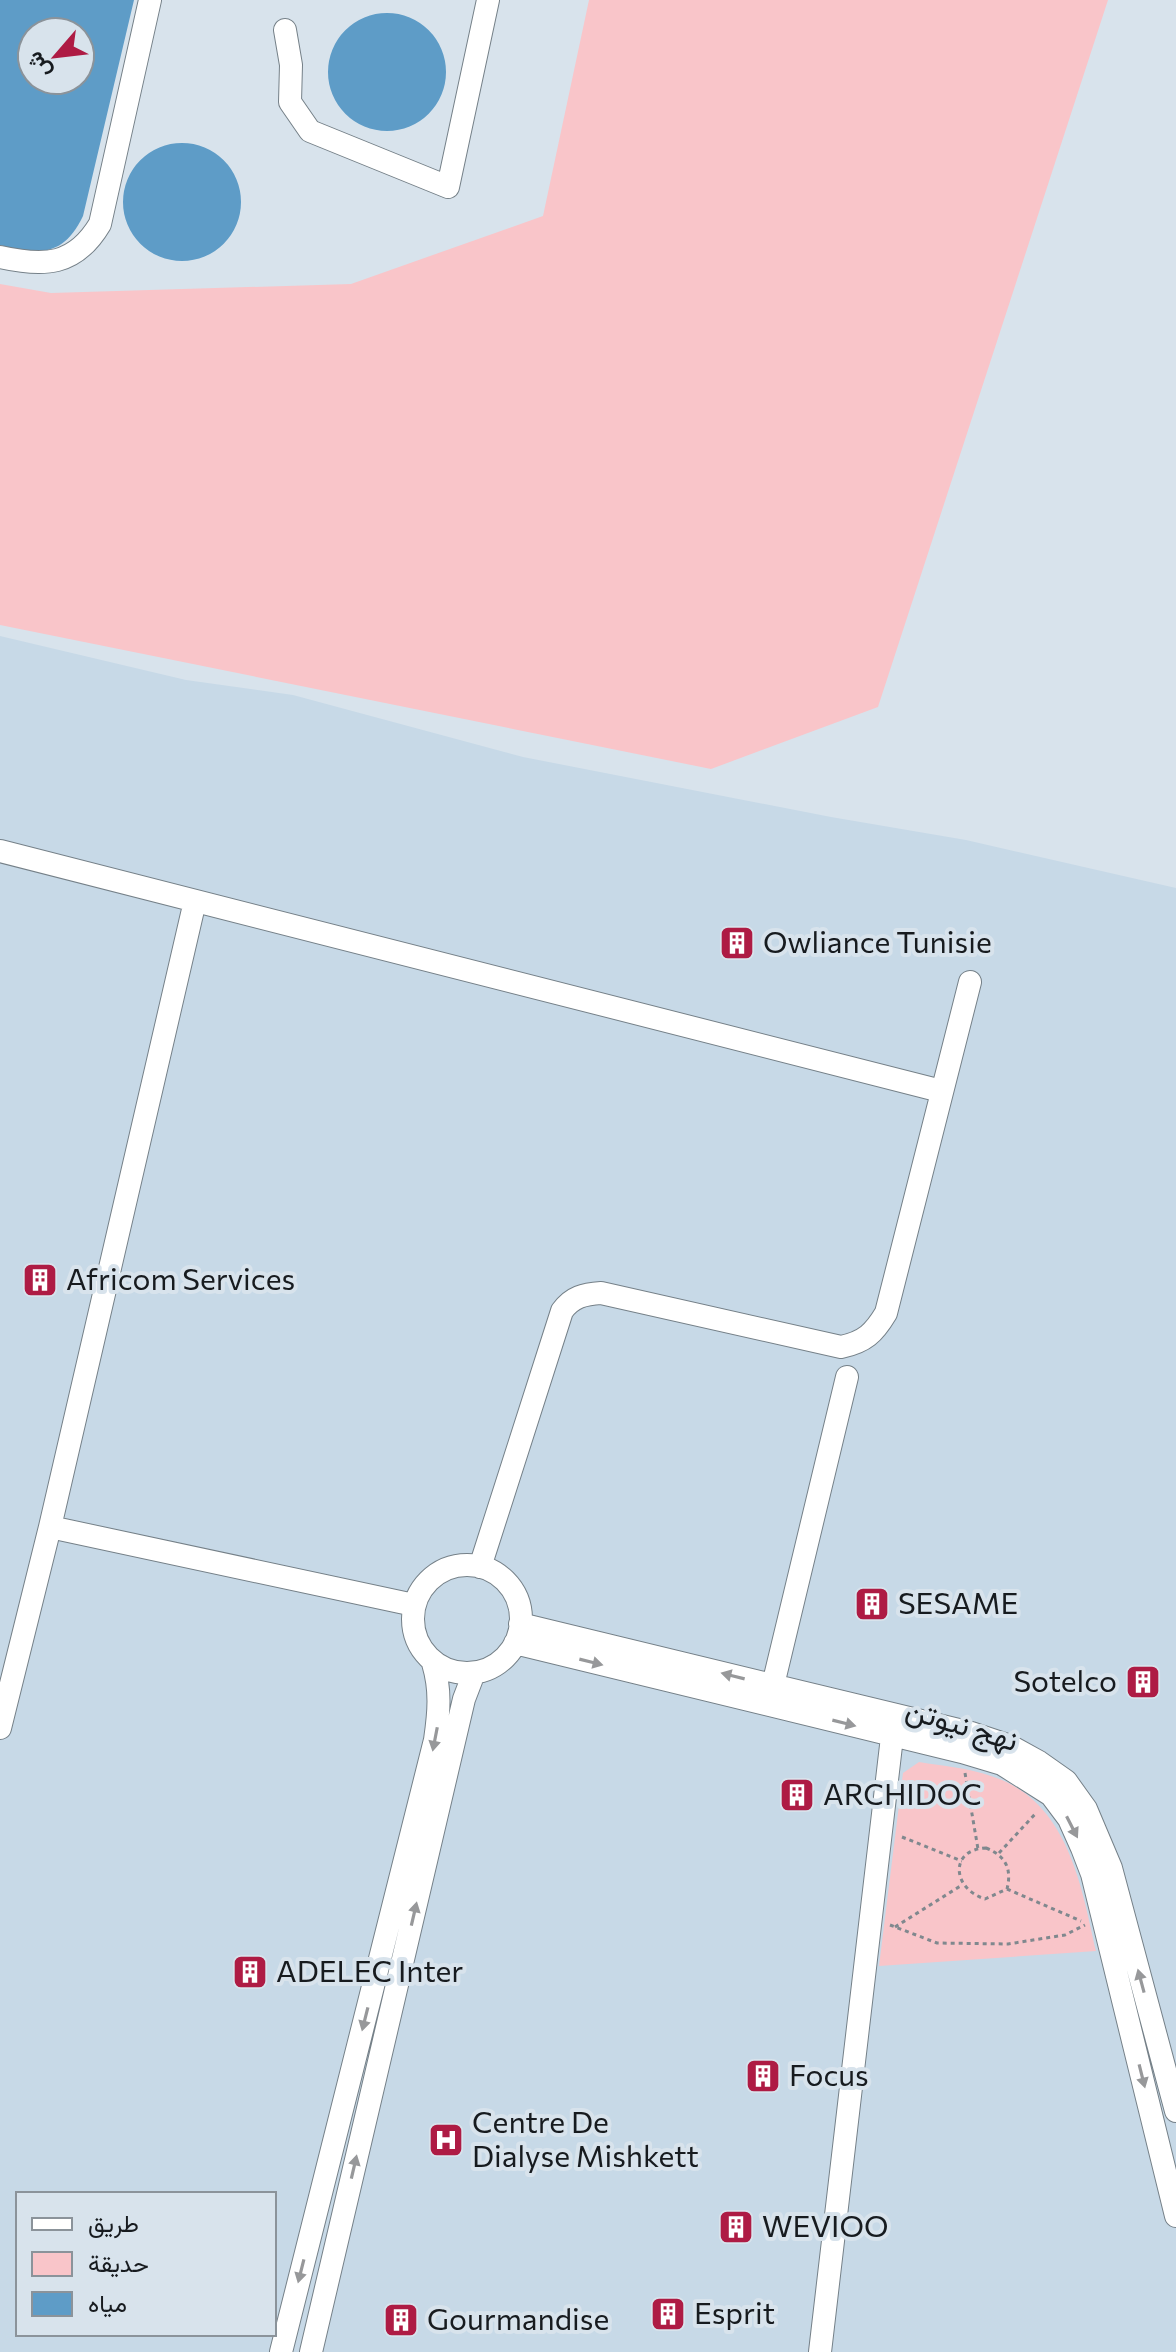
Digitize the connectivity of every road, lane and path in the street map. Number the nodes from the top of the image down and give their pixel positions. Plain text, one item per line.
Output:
1 (150, 0) edge
2 (488, 0) edge
3 (285, 30) dead end
4 (0, 257) edge
5 (0, 851) edge
6 (195, 901) junction
7 (970, 982) dead end
8 (941, 1091) junction
9 (847, 1377) dead end
10 (50, 1527) junction
11 (480, 1567) junction
12 (414, 1605) junction
13 (518, 1634) junction
14 (433, 1663) junction
15 (474, 1673) junction
16 (773, 1685) junction
17 (894, 1724) junction
18 (0, 1728) edge
19 (962, 1752) junction
20 (1049, 1786) junction
21 (882, 1828) junction
22 (978, 1849) junction
23 (999, 1853) junction
24 (962, 1861) junction
25 (962, 1885) junction
26 (1007, 1889) junction
27 (871, 1918) junction
28 (895, 1927) junction
29 (1176, 2111) edge
30 (340, 2118) junction
31 (365, 2123) junction
32 (1176, 2216) edge
33 (281, 2352) edge
34 (311, 2352) edge
35 (820, 2352) edge

1 - 4 street
2 - 3 street
5 - 6 street
6 - 8 street
6 - 10 street
7 - 8 street
8 - 11 street
9 - 16 street
10 - 12 street
10 - 18 street
11 - 12 street
11 - 13 street
12 - 14 street
13 - 15 street
16 -> 13 street, نهج نيوتن
13 -> 17 street, نهج نيوتن
14 - 15 street
14 -> 30 street
31 -> 15 street
16 - 17 street, نهج نيوتن
17 - 19 street, نهج نيوتن
17 - 20 street, نهج نيوتن
17 - 21 street
19 - 20 street, نهج نيوتن
19 - 22 path
20 - 23 path
29 -> 20 street, نهج نيوتن
20 -> 32 street, نهج نيوتن
21 - 24 path
21 - 27 street
22 - 23 path
22 - 24 path
23 - 26 path
24 - 25 path
25 - 26 path
25 - 28 path
26 - 28 path
27 - 28 path
27 - 35 street
30 - 31 street
30 -> 33 street
34 -> 31 street

